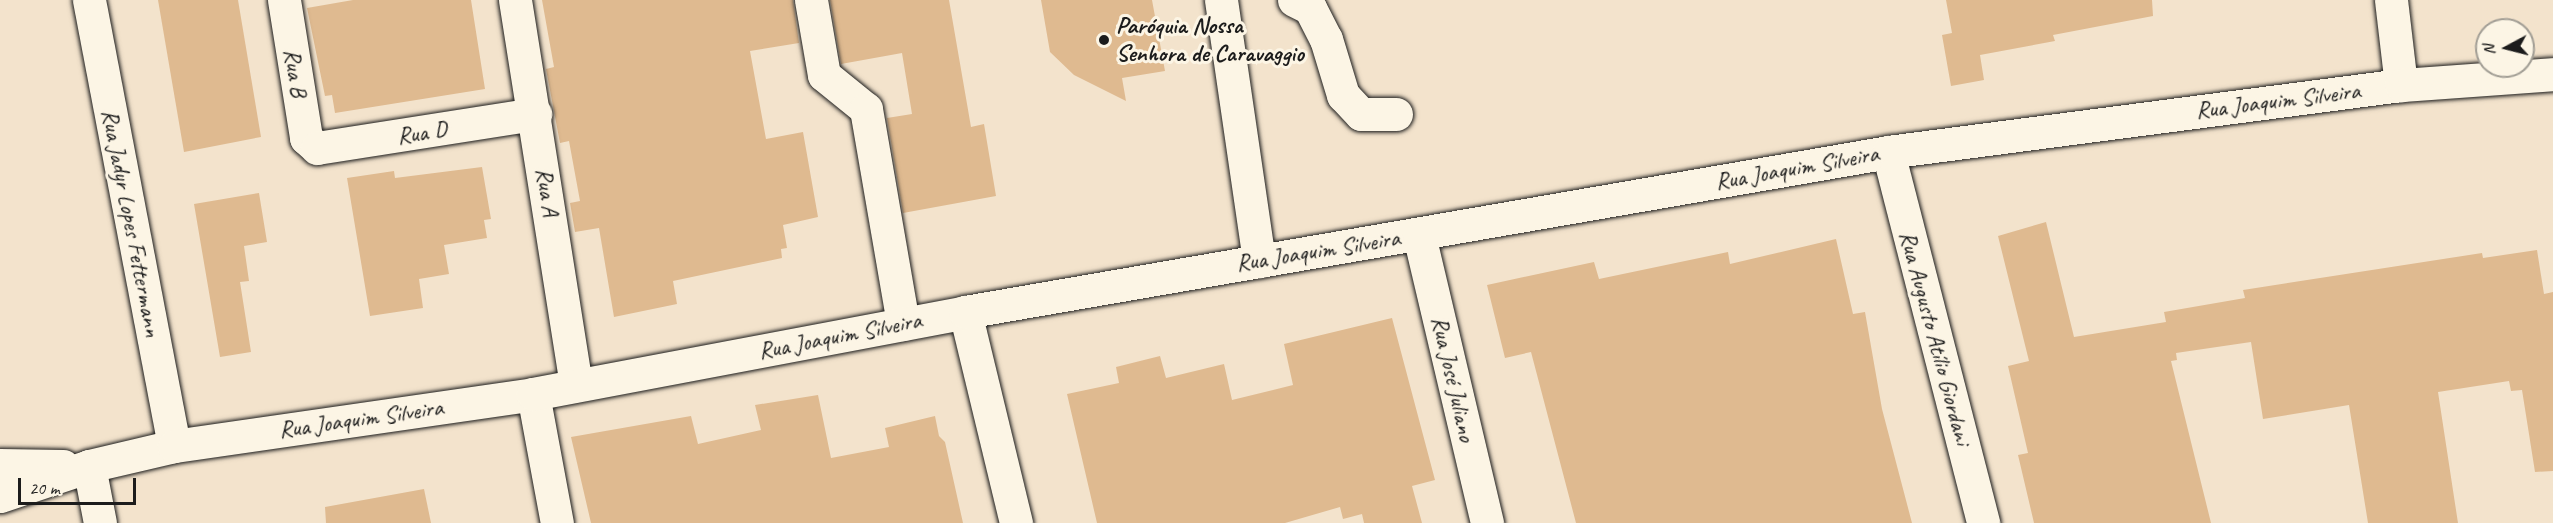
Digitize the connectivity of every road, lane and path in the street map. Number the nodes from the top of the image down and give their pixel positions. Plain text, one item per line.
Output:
1 (89, 0) edge
2 (284, 0) edge
3 (515, 0) edge
4 (811, 0) edge
5 (1221, 0) edge
6 (1294, 0) edge
7 (2391, 0) edge
8 (2553, 74) edge
9 (2402, 85) junction
10 (535, 114) junction
11 (1396, 114) dead end
12 (310, 145) joint
13 (1887, 152) junction
14 (1419, 235) junction
15 (1259, 261) junction
16 (965, 312) junction
17 (903, 324) junction
18 (576, 385) junction
19 (533, 394) junction
20 (174, 446) junction
21 (0, 465) edge
22 (89, 466) junction
23 (0, 496) edge
24 (100, 523) edge
25 (557, 523) edge
26 (1016, 523) edge
27 (1487, 523) edge
28 (1983, 523) edge

1 - 20 street, Rua Jadyr Lopes Fettermann
2 - 12 street, Rua B
3 - 10 street, Rua A
4 - 17 street
5 - 15 street
6 - 11 street
7 - 9 street
8 - 9 street, Rua Joaquim Silveira
9 - 13 street, Rua Joaquim Silveira
10 - 12 street, Rua D
10 - 18 street, Rua A
13 - 14 street, Rua Joaquim Silveira
13 - 28 street, Rua Augusto Atílio Giordani
14 - 15 street, Rua Joaquim Silveira
14 - 27 street, Rua José Juliano
15 - 16 street, Rua Joaquim Silveira
16 - 17 street, Rua Joaquim Silveira
16 - 26 street
17 - 18 street, Rua Joaquim Silveira
18 - 19 street, Rua Joaquim Silveira
19 - 20 street, Rua Joaquim Silveira
19 - 25 street
20 - 22 street, Rua Joaquim Silveira
21 - 22 street, Rua Joaquim Silveira
22 - 23 street, Rua Joaquim Silveira
22 - 24 street

